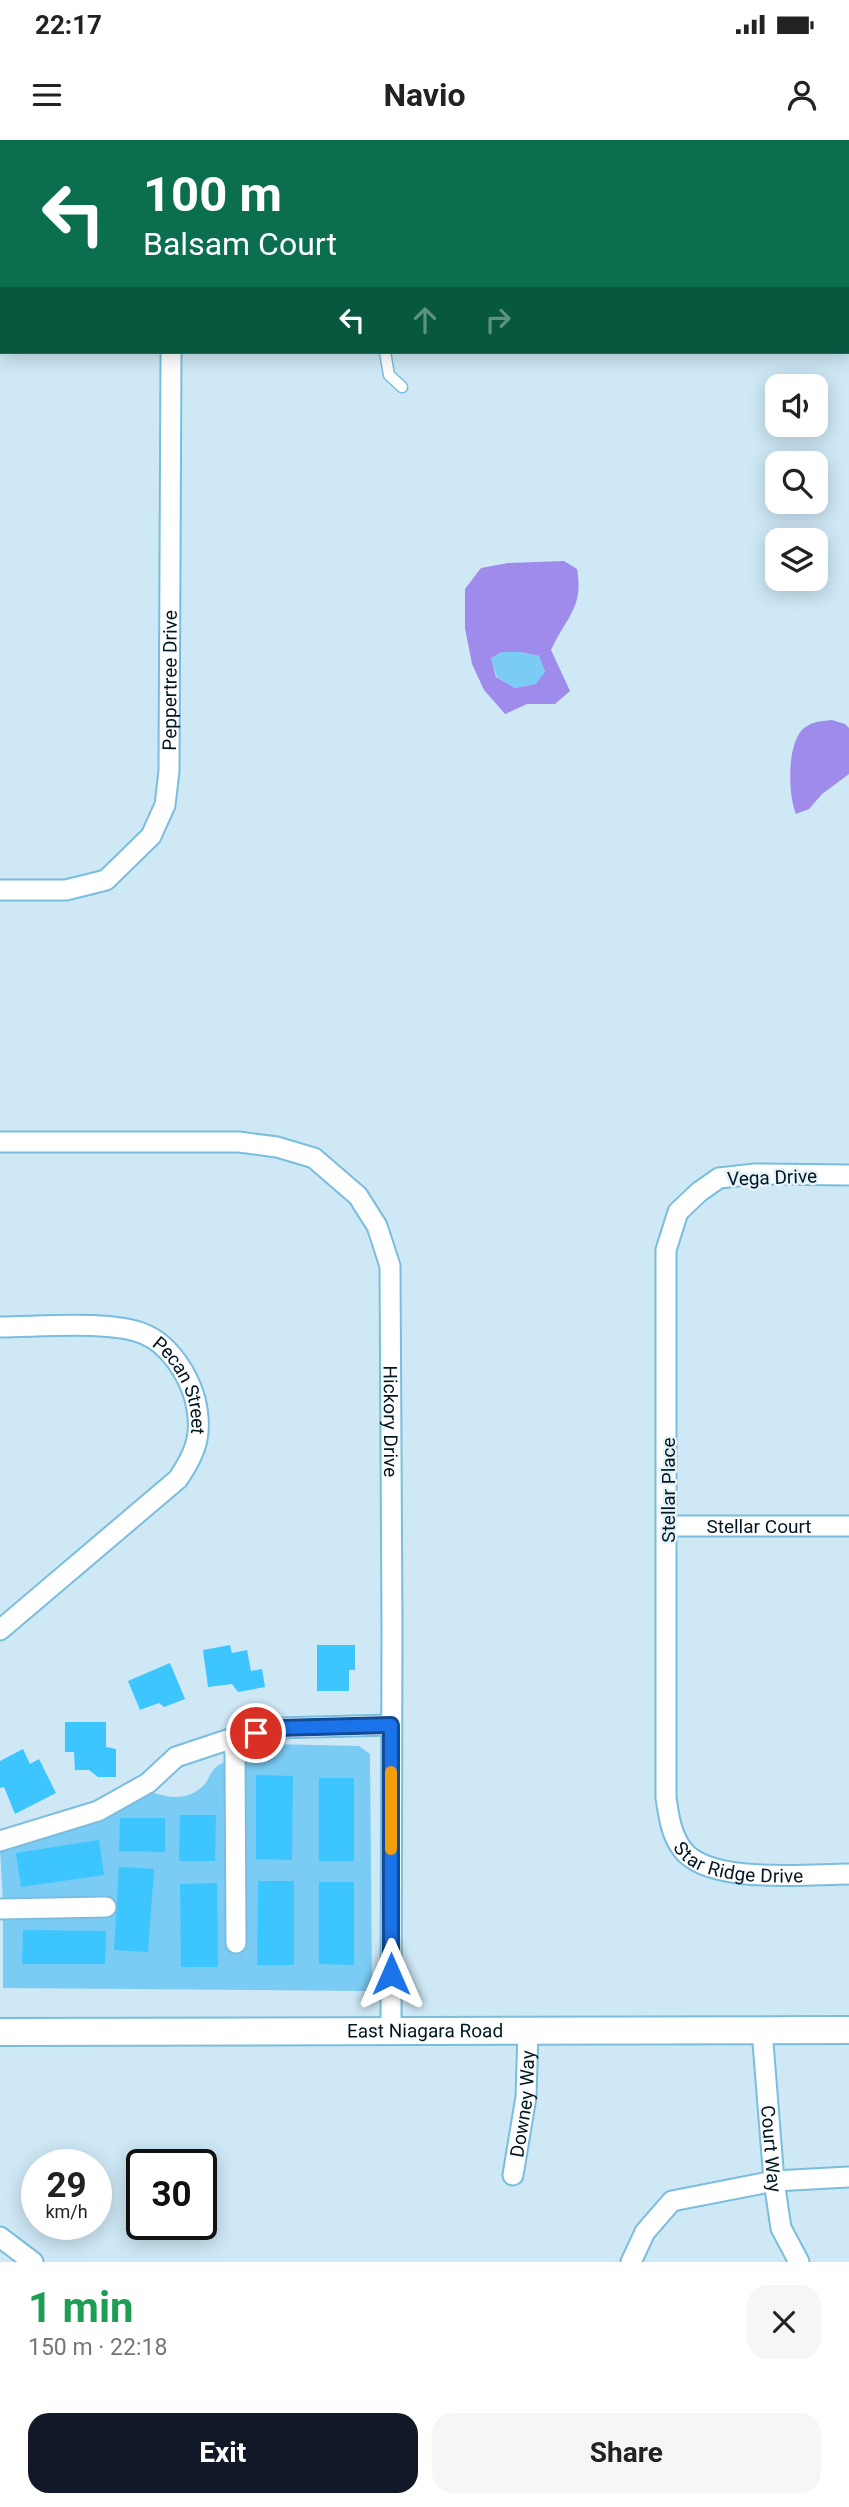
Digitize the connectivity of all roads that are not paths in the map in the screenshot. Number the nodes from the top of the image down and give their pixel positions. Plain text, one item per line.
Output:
1 (171, 354) edge
2 (385, 354) edge
3 (402, 387) dead end
4 (0, 890) edge
5 (0, 1142) edge
6 (849, 1175) edge
7 (699, 1192) joint
8 (0, 1327) edge
9 (668, 1525) junction
10 (849, 1526) edge
11 (0, 1630) edge
12 (391, 1725) junction
13 (233, 1738) junction
14 (666, 1798) joint
15 (0, 1841) edge
16 (849, 1874) edge
17 (106, 1907) dead end
18 (0, 1909) edge
19 (236, 1943) dead end
20 (391, 2029) junction
21 (762, 2030) junction
22 (849, 2030) edge
23 (528, 2031) junction
24 (0, 2032) edge
25 (513, 2175) dead end
26 (849, 2177) edge
27 (774, 2181) junction
28 (0, 2237) edge
29 (33, 2262) edge
30 (631, 2262) edge
31 (799, 2262) edge

1 - 4 street, Peppertree Drive
2 - 3 lane
5 - 12 street, Hickory Drive
6 - 7 street, Vega Drive
7 - 9 street, Stellar Place
8 - 11 street, Pecan Street
9 - 10 street, Stellar Court
9 - 14 street, Stellar Place
12 - 13 street
12 - 20 street, Hickory Drive
13 - 15 street
13 - 19 street
14 - 16 street, Star Ridge Drive
17 - 18 street
20 - 23 street, East Niagara Road
20 - 24 street, East Niagara Road
21 - 22 street, East Niagara Road
21 - 23 street, East Niagara Road
21 - 27 street, Court Way
23 - 25 street, Downey Way
26 - 27 street
27 - 30 street
27 - 31 street, Court Way
28 - 29 street

